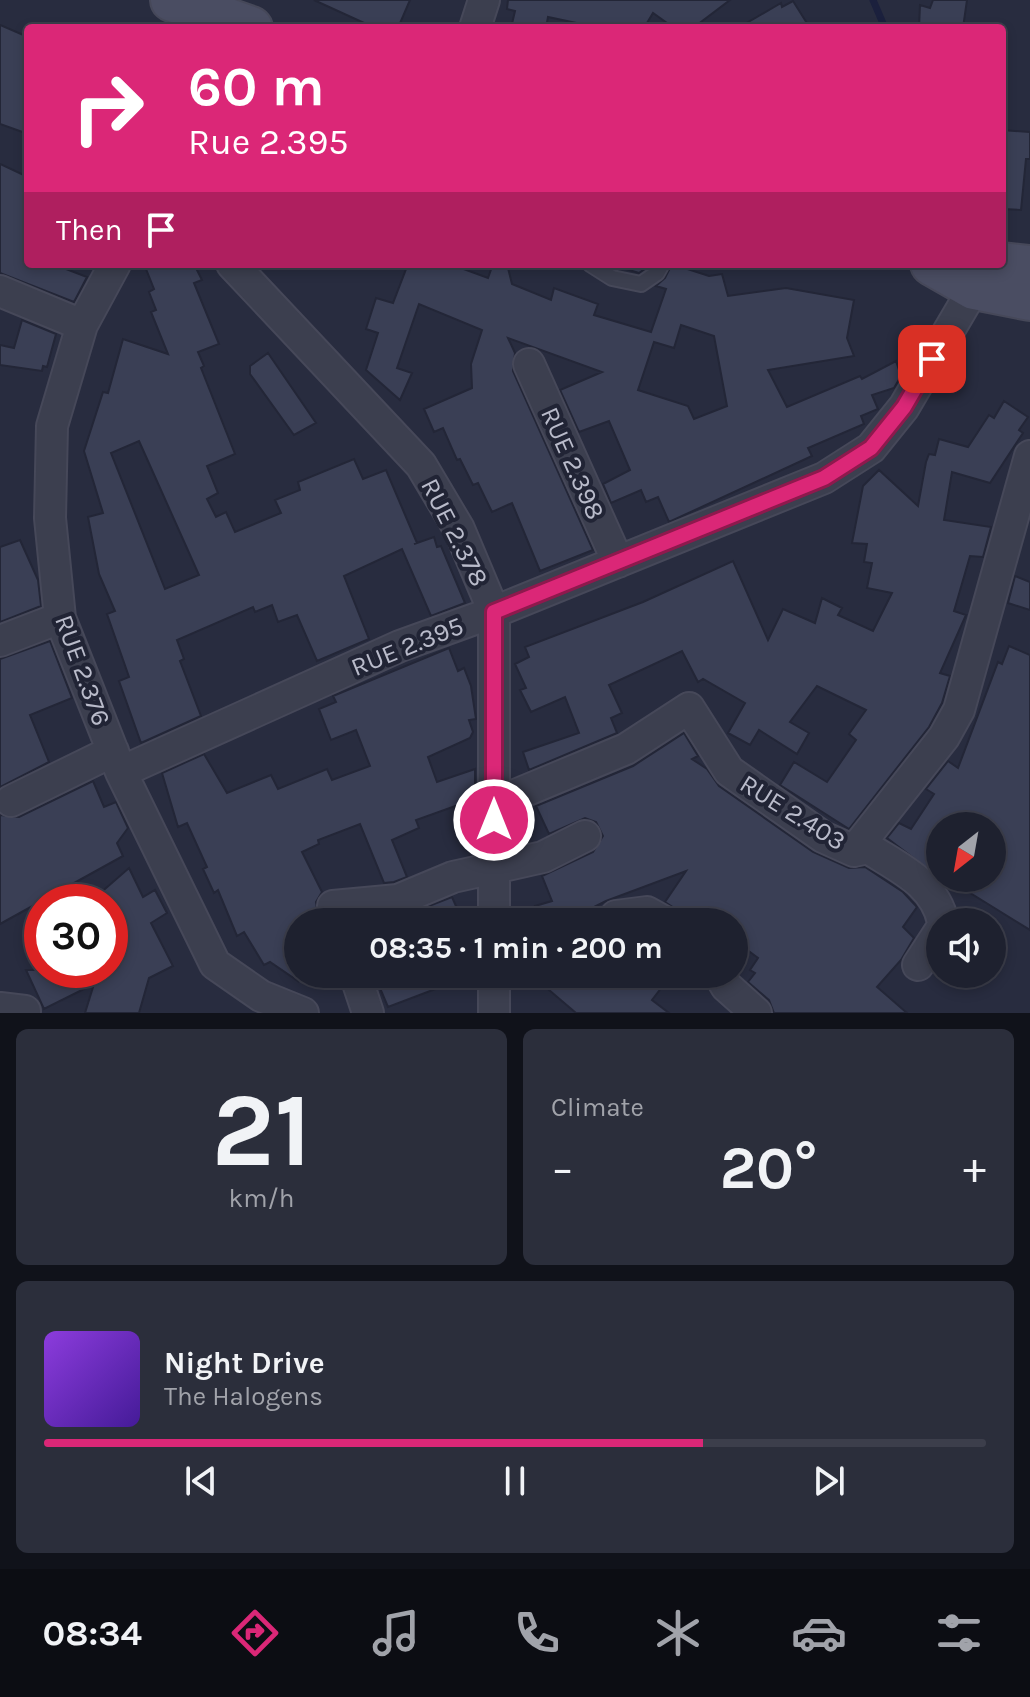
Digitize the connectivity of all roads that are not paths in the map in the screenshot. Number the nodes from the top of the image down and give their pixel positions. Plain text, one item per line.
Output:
1 (172, 0) edge
2 (484, 0) edge
3 (230, 24) edge
4 (476, 24) edge
5 (1030, 267) edge
6 (113, 268) edge
7 (236, 268) edge
8 (596, 268) edge
9 (660, 268) edge
10 (950, 268) edge
11 (987, 276) edge
12 (0, 291) edge
13 (1030, 299) edge
14 (82, 325) junction
15 (529, 364) dead end
16 (1030, 456) edge
17 (618, 562) junction
18 (494, 612) junction
19 (60, 618) junction
20 (0, 641) edge
21 (117, 761) junction
22 (493, 797) junction
23 (11, 801) dead end
24 (585, 836) dead end
25 (854, 851) junction
26 (494, 866) junction
27 (334, 908) edge
28 (494, 908) edge
29 (940, 908) edge
30 (926, 953) edge
31 (918, 965) dead end
32 (360, 988) edge
33 (494, 988) edge
34 (728, 988) edge
35 (303, 1013) edge
36 (368, 1013) edge
37 (494, 1013) edge
38 (756, 1013) edge

1 - 3 main road
2 - 4 street
5 - 11 main road
6 - 14 street, RUE 2.376
7 - 18 street, RUE 2.378
8 - 9 lane
10 - 11 main road
11 - 13 main road
11 - 17 street, RUE 2.395
12 - 14 street
14 - 19 street, RUE 2.376
15 - 17 street, RUE 2.398
16 - 25 street, RUE 2.403
17 - 18 street, RUE 2.395
18 - 21 street, RUE 2.395
18 - 22 street, RUE 2.378
19 - 20 street
19 - 21 street, RUE 2.376
21 - 23 street, RUE 2.395
21 - 35 street, RUE 2.376
22 - 25 street, RUE 2.403
22 - 26 street, RUE 2.378
24 - 26 street
25 - 29 street
26 - 27 street
26 - 28 street, RUE 2.378
30 - 31 street
32 - 36 street
33 - 37 street
34 - 38 street

